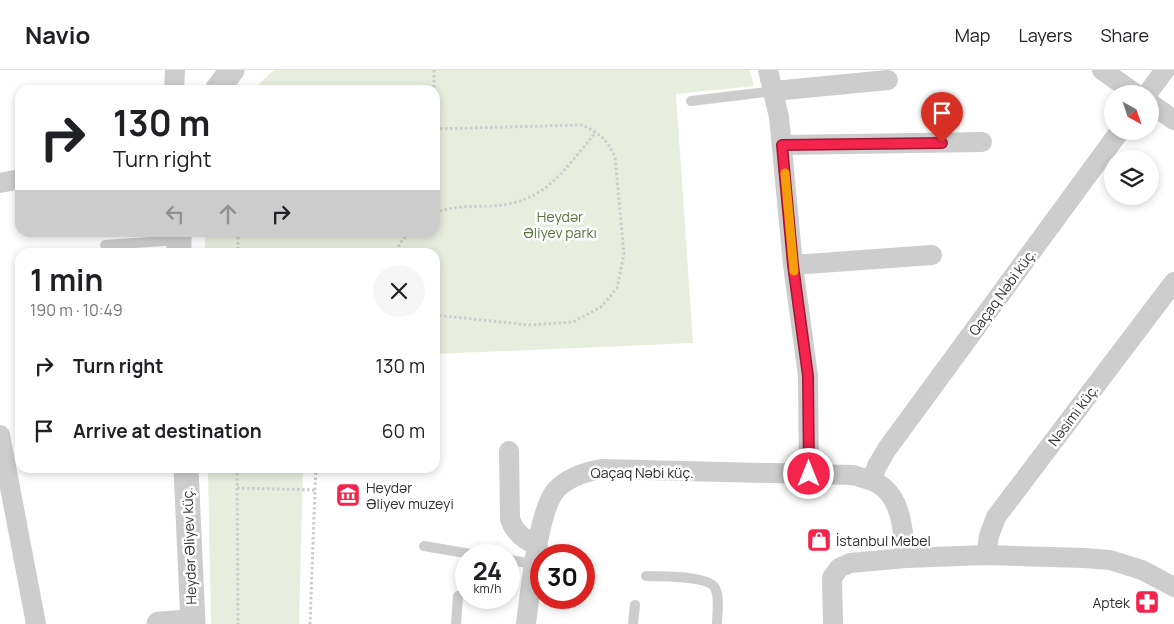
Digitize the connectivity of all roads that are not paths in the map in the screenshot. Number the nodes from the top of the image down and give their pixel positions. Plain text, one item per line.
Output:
1 (175, 70) edge
2 (232, 70) edge
3 (768, 70) edge
4 (1102, 70) edge
5 (1165, 70) edge
6 (888, 80) dead end
7 (174, 85) edge
8 (221, 85) edge
9 (1123, 85) edge
10 (1154, 85) edge
11 (774, 91) junction
12 (692, 101) dead end
13 (1159, 109) edge
14 (1174, 120) edge
15 (1113, 140) edge
16 (982, 142) dead end
17 (782, 145) junction
18 (15, 180) edge
19 (0, 183) edge
20 (179, 242) edge
21 (105, 245) dead end
22 (932, 255) dead end
23 (793, 265) junction
24 (1174, 282) edge
25 (0, 435) edge
26 (509, 451) dead end
27 (186, 473) edge
28 (809, 474) junction
29 (872, 480) junction
30 (538, 544) edge
31 (424, 546) dead end
32 (530, 549) edge
33 (455, 551) edge
34 (986, 555) junction
35 (906, 558) junction
36 (646, 576) dead end
37 (1174, 587) edge
38 (530, 597) edge
39 (635, 605) dead end
40 (457, 609) edge
41 (192, 623) edge
42 (36, 624) edge
43 (159, 624) edge
44 (456, 624) edge
45 (526, 624) edge
46 (633, 624) edge
47 (717, 624) edge
48 (832, 624) edge

1 - 7 street
2 - 8 street
3 - 11 street
4 - 9 street
5 - 10 street
6 - 11 street
11 - 12 lane
11 - 17 street
13 - 14 street
15 - 29 street, Qaçaq Nəbi küç.
16 - 17 street
17 - 23 street
18 - 19 street
20 - 21 lane
22 - 23 street
23 - 28 street
24 - 34 street, Nəsimi küç.
25 - 42 street
26 - 32 street
27 - 41 street, Heydər Əliyev küç.
28 - 29 street, Qaçaq Nəbi küç.
28 - 30 street, Qaçaq Nəbi küç.
29 - 35 street, Qaçaq Nəbi küç.
31 - 33 lane
34 - 35 street
34 - 37 street
35 - 48 street
36 - 47 lane
38 - 45 street, Qaçaq Nəbi küç.
39 - 46 lane
40 - 44 lane
41 - 43 street

